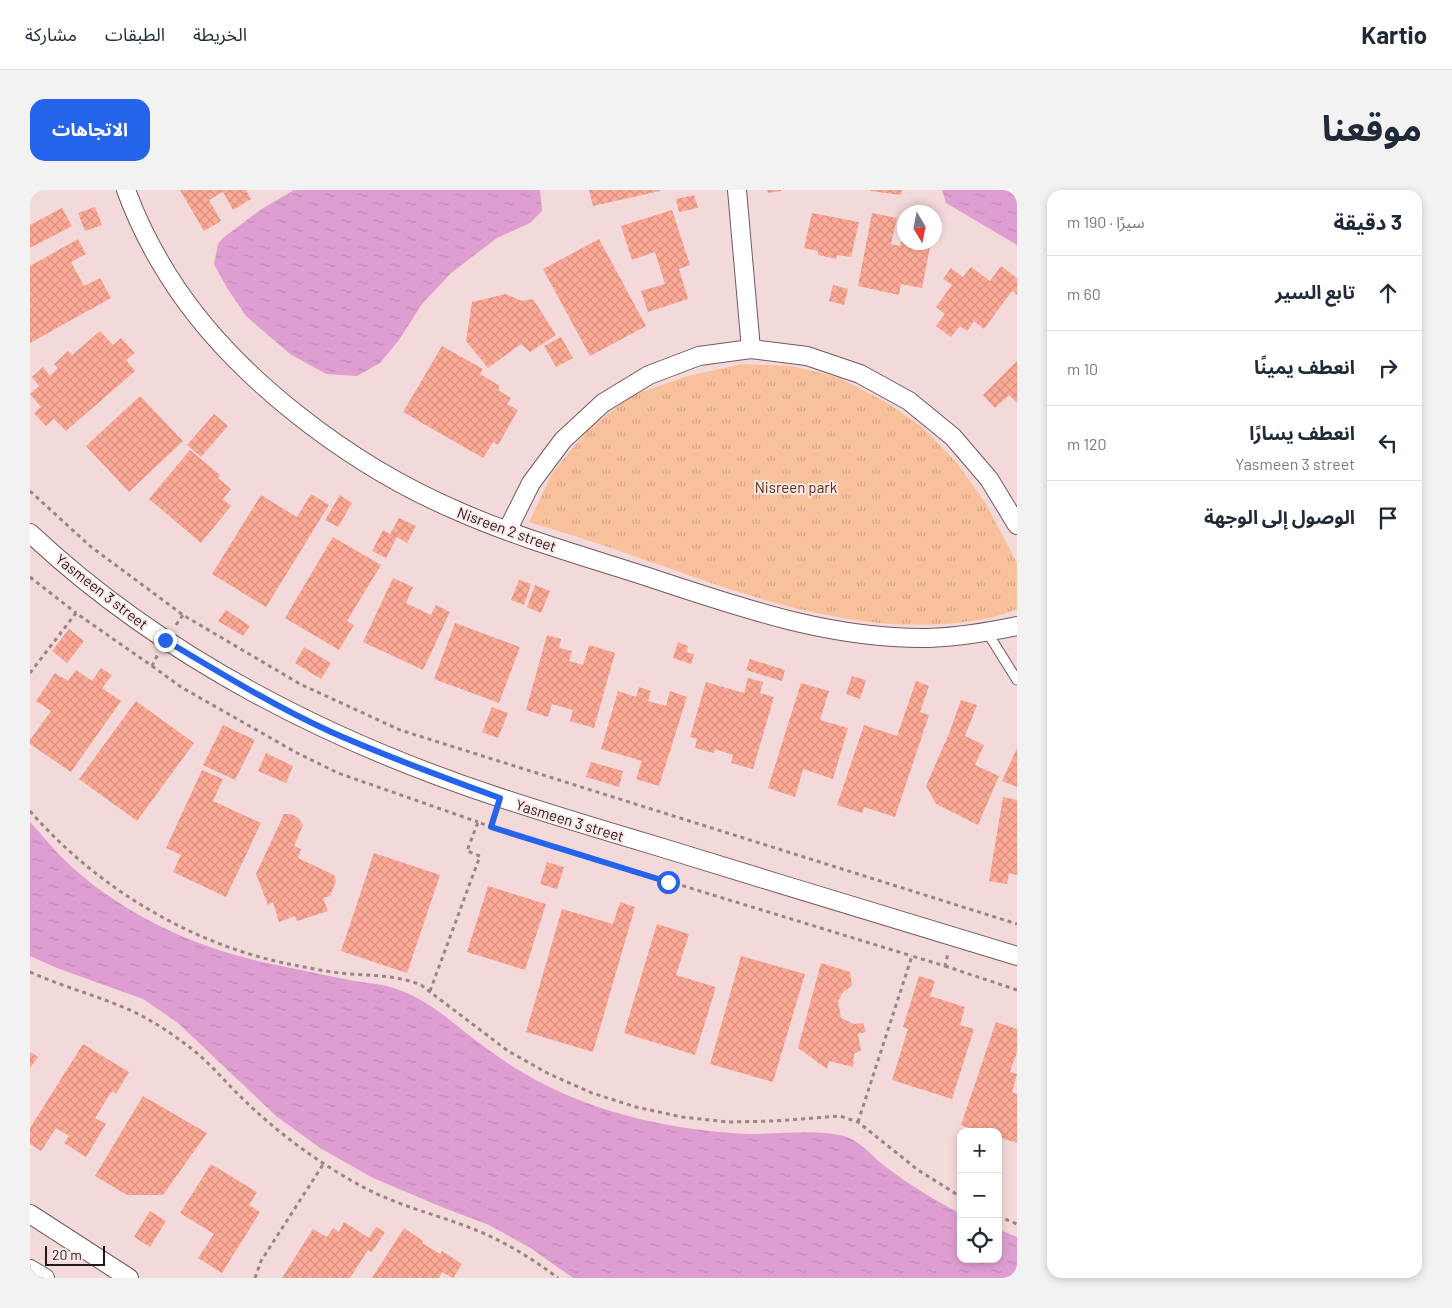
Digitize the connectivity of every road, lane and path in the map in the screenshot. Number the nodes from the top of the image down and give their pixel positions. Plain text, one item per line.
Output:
1 (126, 190) edge
2 (737, 190) edge
3 (751, 349) junction
4 (30, 491) edge
5 (1017, 525) edge
6 (507, 531) junction
7 (30, 533) edge
8 (30, 577) edge
9 (76, 613) junction
10 (1017, 626) edge
11 (987, 632) junction
12 (165, 640) junction
13 (152, 666) junction
14 (30, 672) edge
15 (1017, 680) edge
16 (500, 798) junction
17 (30, 811) edge
18 (478, 822) junction
19 (491, 827) junction
20 (1017, 924) edge
21 (953, 937) junction
22 (912, 956) junction
23 (1017, 956) edge
24 (944, 966) junction
25 (30, 972) edge
26 (1017, 990) edge
27 (430, 991) junction
28 (858, 1122) junction
29 (324, 1163) junction
30 (957, 1194) edge
31 (30, 1214) edge
32 (1002, 1218) edge
33 (1017, 1224) edge
34 (30, 1269) edge
35 (45, 1278) edge
36 (129, 1278) edge
37 (255, 1278) edge
38 (558, 1278) edge

1 - 6 street, Nisreen 2 street
2 - 3 street
3 - 5 street
3 - 6 street
4 - 20 path
6 - 11 street, Nisreen 2 street
7 - 12 street, Yasmeen 3 street
8 - 9 path
9 - 13 path
9 - 14 path
10 - 11 street, Nisreen 2 street
11 - 15 lane
12 - 13 path
12 - 16 street, Yasmeen 3 street
13 - 18 path
16 - 19 path
16 - 21 street, Yasmeen 3 street
17 - 27 path
18 - 19 path
18 - 27 path
19 - 22 path
21 - 23 street, Yasmeen 3 street
21 - 24 path
22 - 24 path
22 - 28 path
24 - 26 path
25 - 29 path
27 - 28 path
28 - 30 path
29 - 37 path
29 - 38 path
31 - 36 street
32 - 33 path
34 - 35 street

